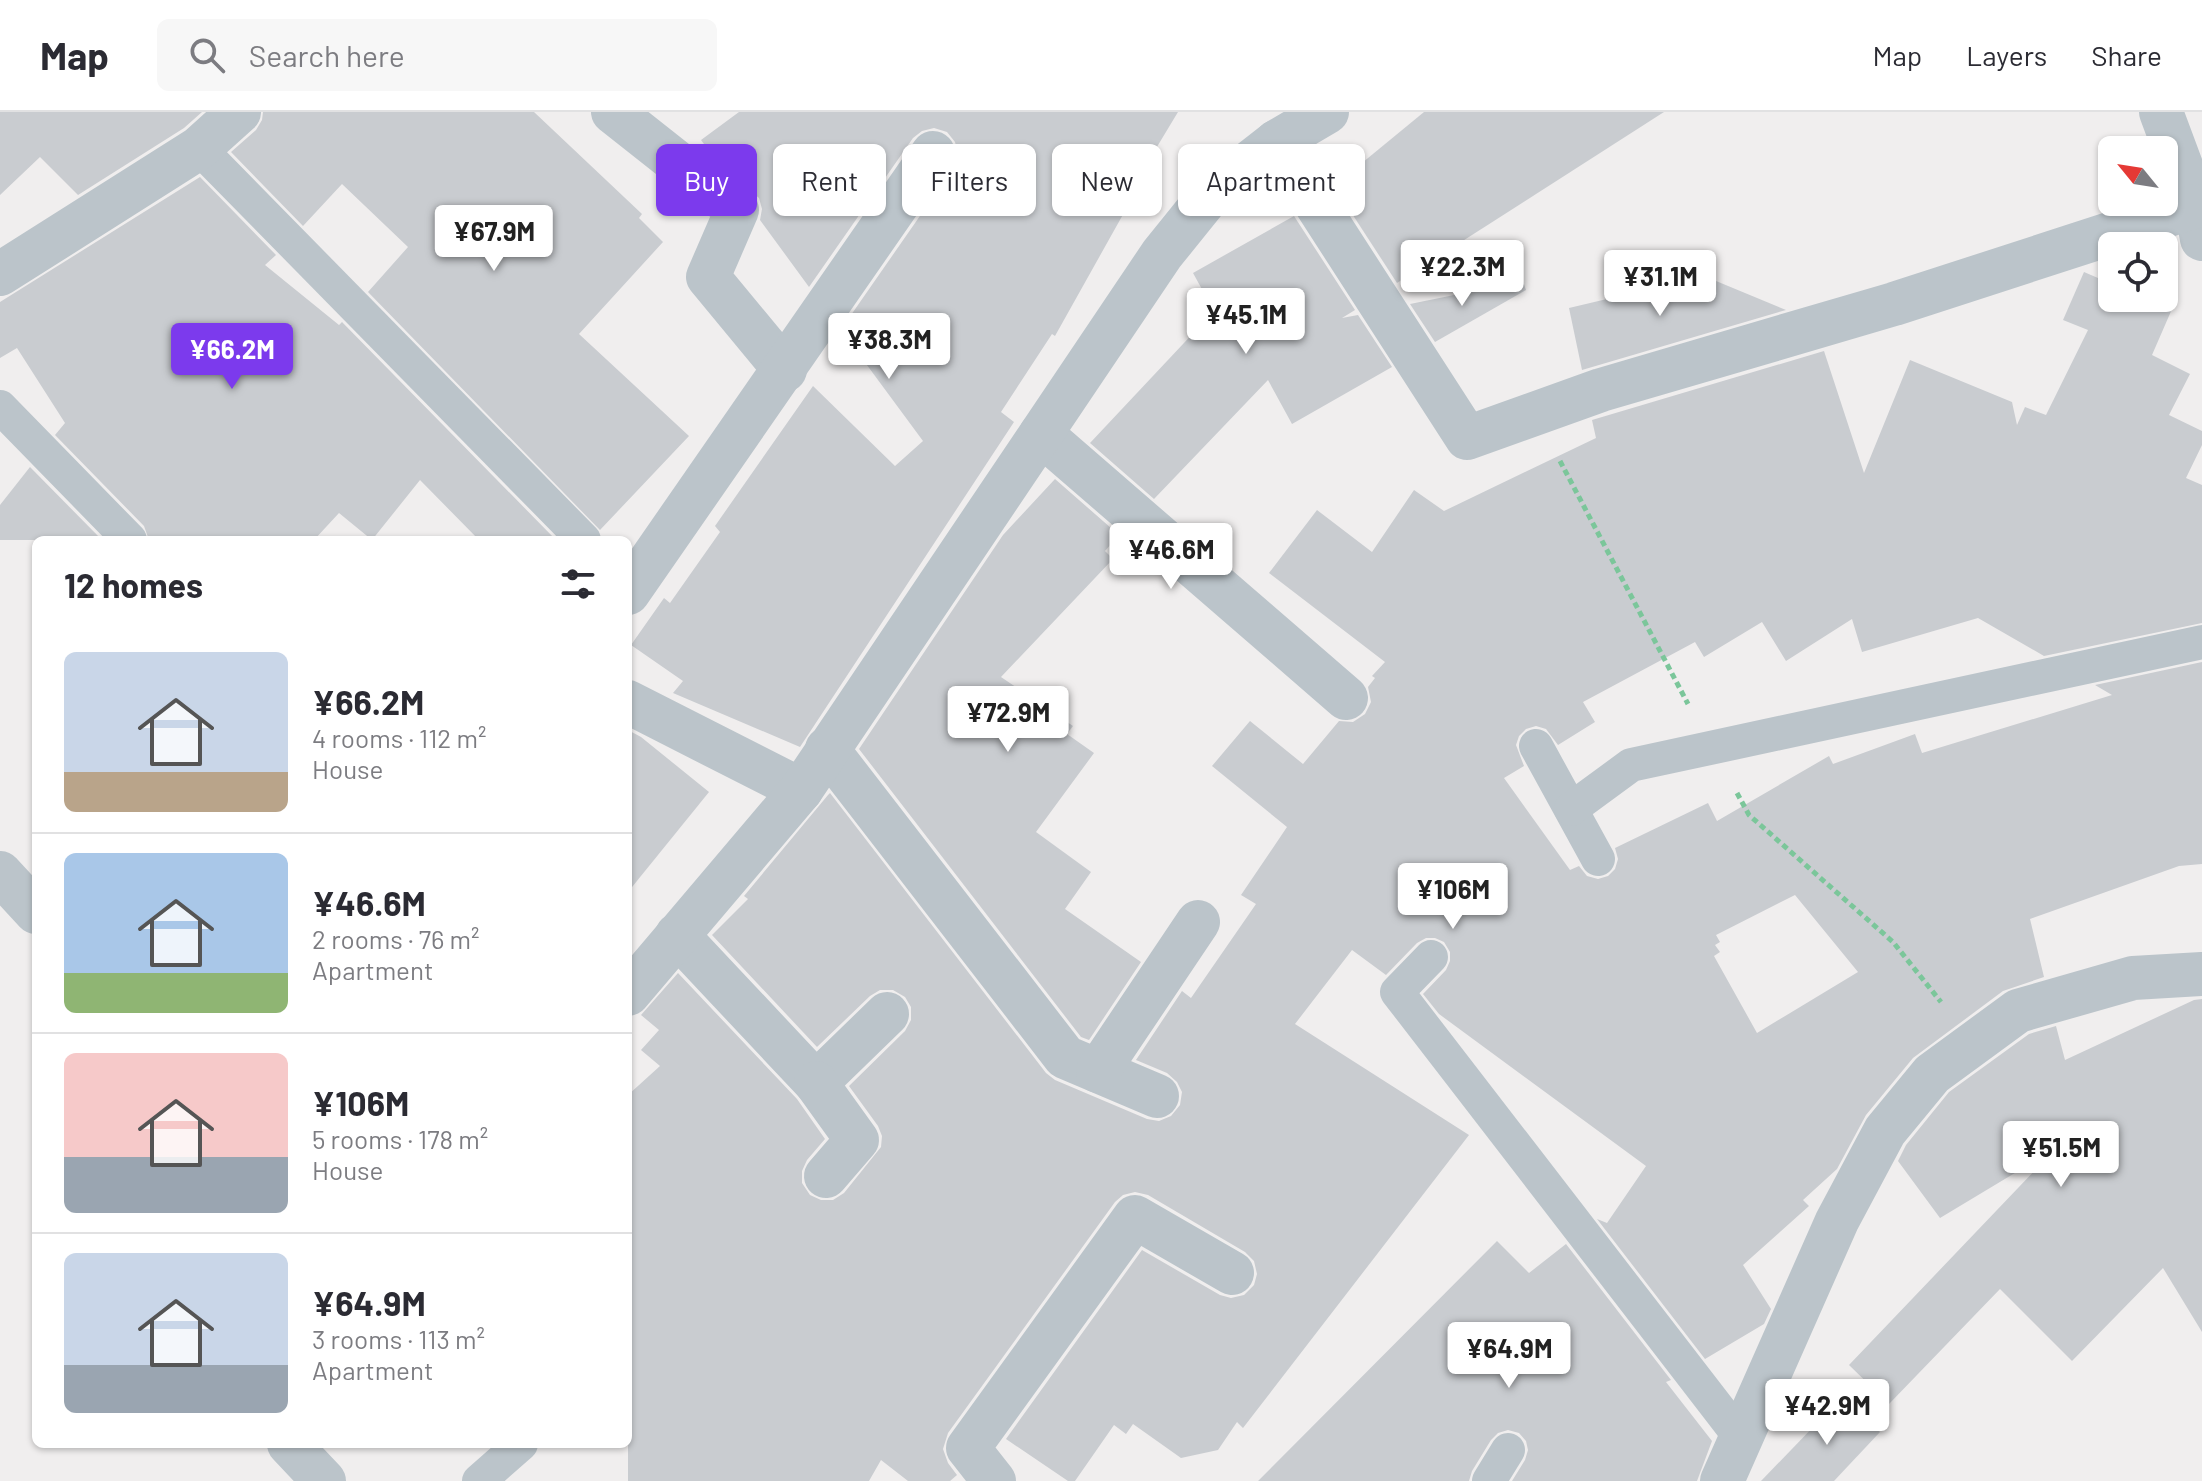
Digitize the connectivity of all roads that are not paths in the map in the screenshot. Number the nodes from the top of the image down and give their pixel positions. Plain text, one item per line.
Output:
1 (239, 112) edge
2 (613, 112) edge
3 (1327, 112) edge
4 (2161, 112) edge
5 (1276, 142) junction
6 (199, 148) junction
7 (902, 198) edge
8 (2199, 222) edge
9 (0, 274) edge
10 (785, 370) junction
11 (0, 407) edge
12 (1041, 434) junction
13 (126, 536) edge
14 (580, 536) edge
15 (632, 585) edge
16 (2202, 642) edge
17 (1346, 698) dead end
18 (632, 704) edge
19 (1536, 746) dead end
20 (827, 749) junction
21 (801, 790) junction
22 (1571, 809) junction
23 (1598, 859) dead end
24 (1198, 922) dead end
25 (677, 935) junction
26 (1431, 957) dead end
27 (2202, 974) edge
28 (632, 989) edge
29 (887, 1014) dead end
30 (1098, 1071) junction
31 (816, 1083) junction
32 (1157, 1096) dead end
33 (826, 1176) dead end
34 (1232, 1273) dead end
35 (1741, 1438) junction
36 (293, 1448) edge
37 (516, 1448) edge
38 (1508, 1450) dead end
39 (324, 1481) edge
40 (479, 1481) edge
41 (994, 1481) edge
42 (1489, 1481) edge
43 (1722, 1481) edge

1 - 6 street
2 - 10 street
3 - 5 street
4 - 8 street
5 - 8 street
5 - 12 street
6 - 9 street
6 - 14 lane
7 - 10 street
10 - 15 street
11 - 13 lane
12 - 17 street
12 - 20 street
16 - 22 lane
18 - 21 street
19 - 22 lane
20 - 21 street
20 - 30 street
21 - 25 street
22 - 23 lane
24 - 30 street
25 - 28 street
25 - 31 street
26 - 35 lane
27 - 35 street
29 - 31 street
30 - 32 street
31 - 33 street
34 - 41 street
35 - 43 street
36 - 39 street
37 - 40 lane
38 - 42 lane

